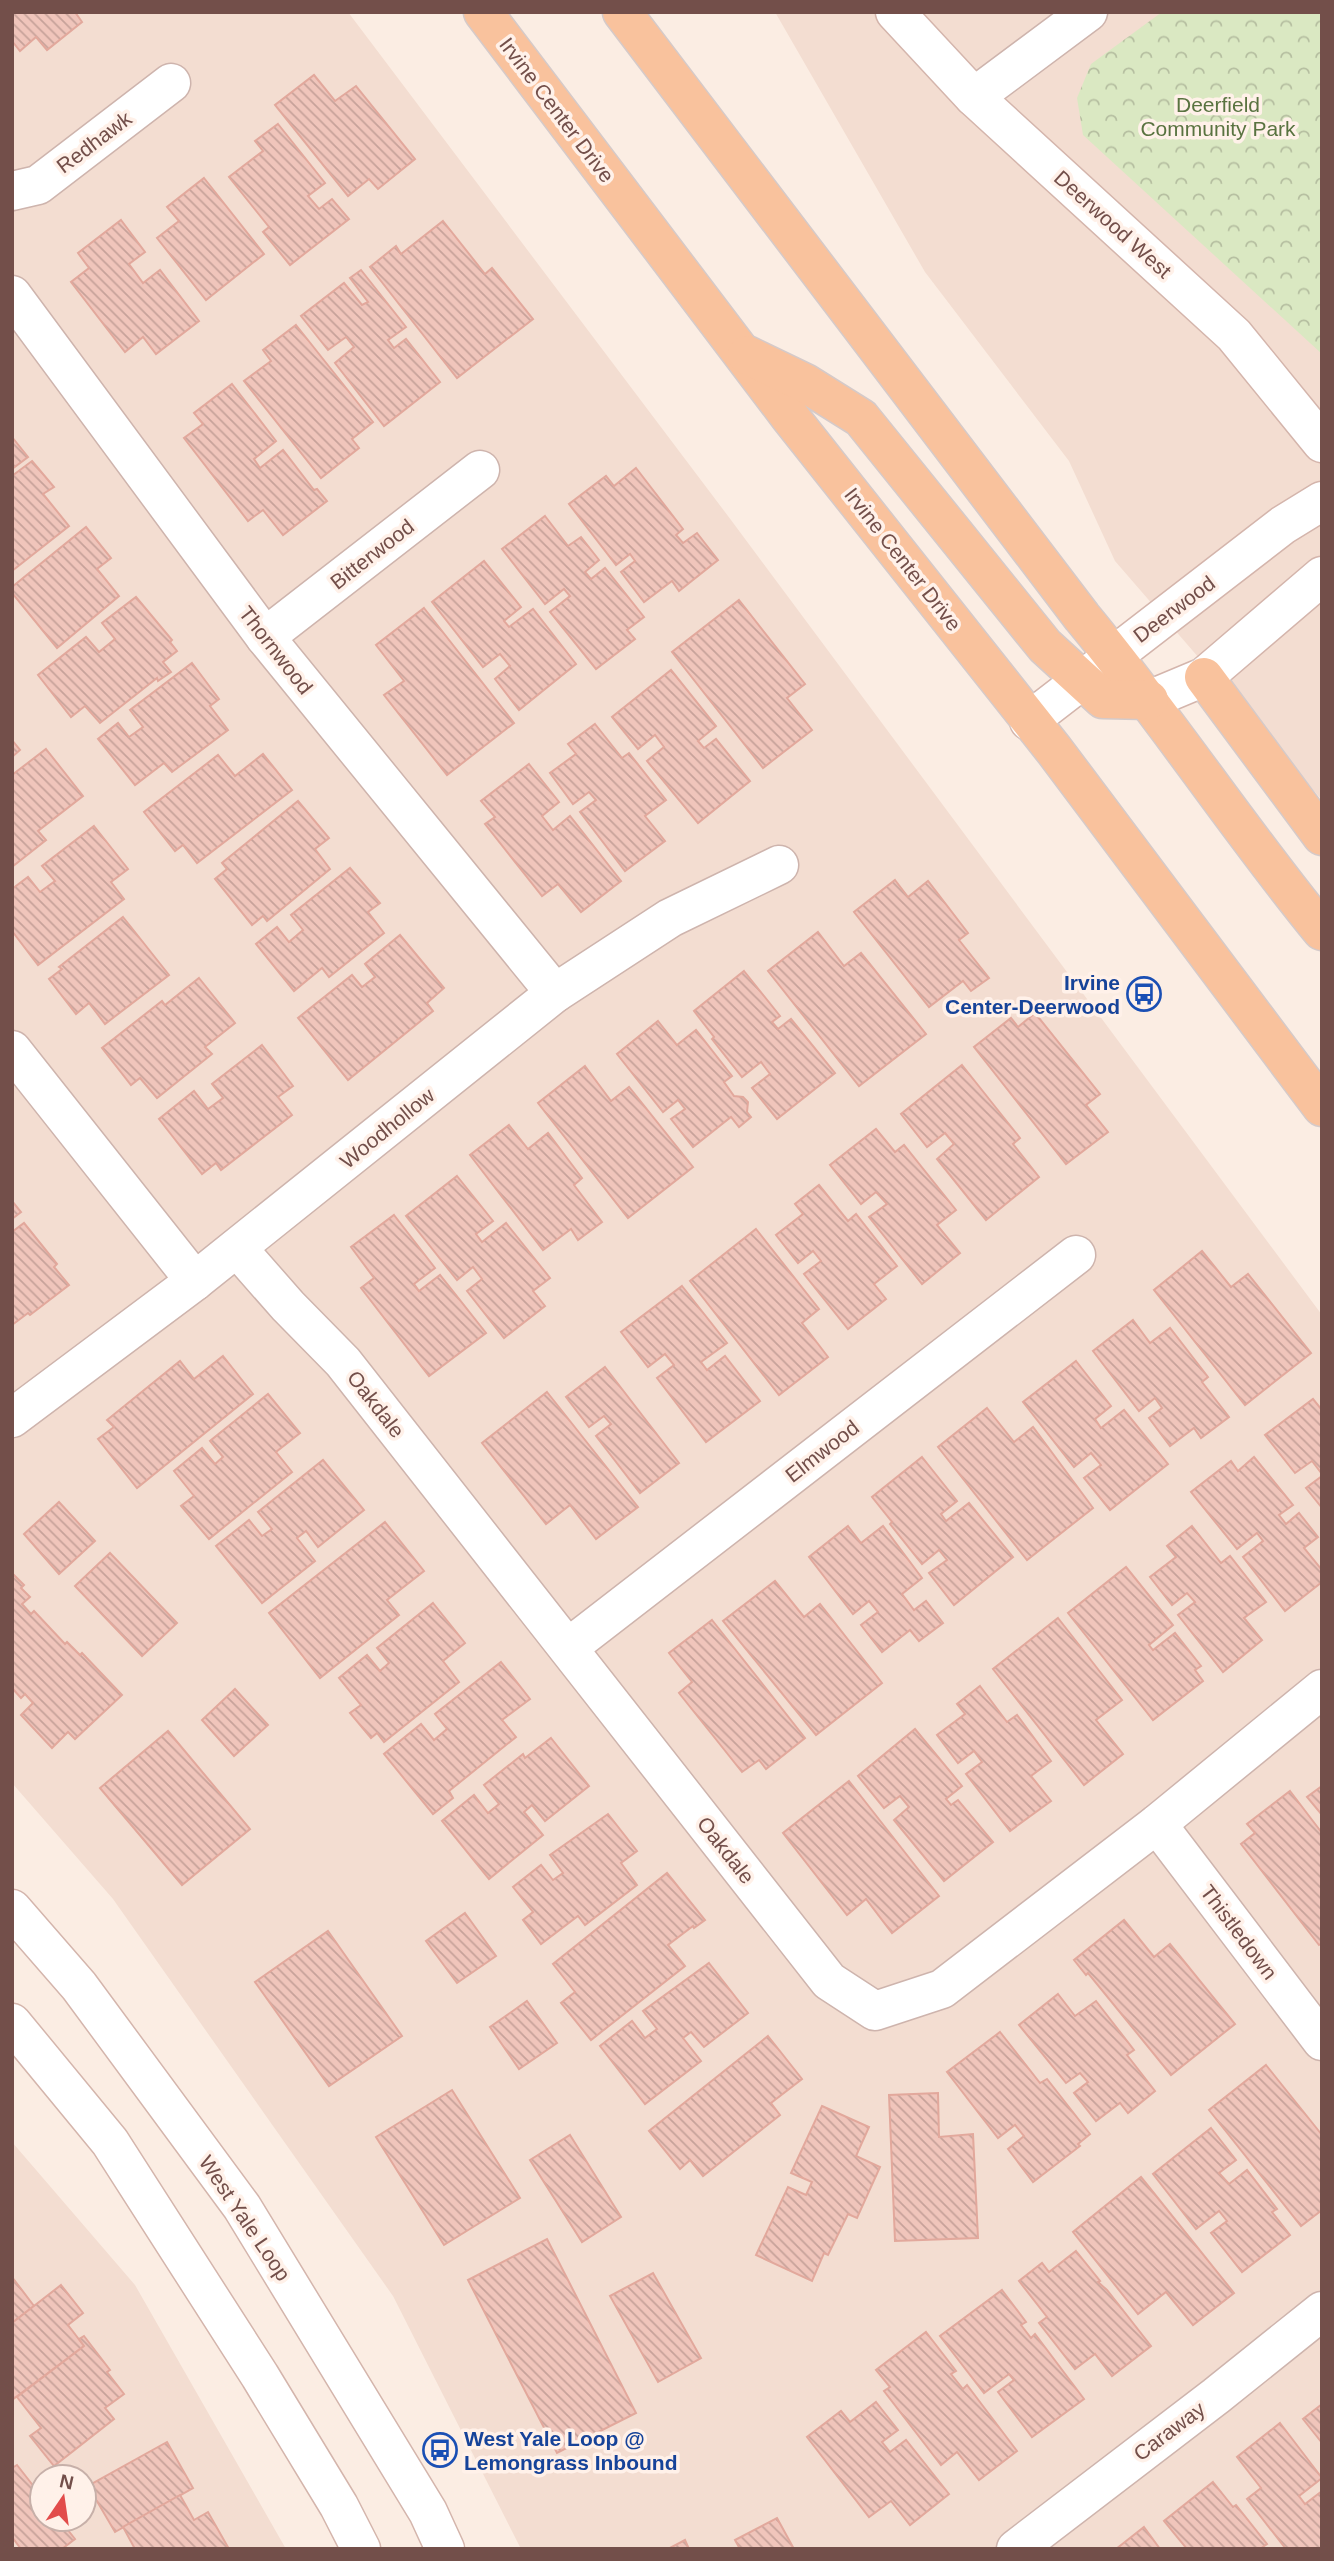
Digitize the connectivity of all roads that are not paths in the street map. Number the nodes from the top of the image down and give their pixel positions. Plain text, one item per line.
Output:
1 (483, 12) edge
2 (622, 12) edge
3 (895, 12) edge
4 (1088, 12) edge
5 (172, 83) dead end
6 (974, 97) junction
7 (12, 191) edge
8 (12, 295) edge
9 (741, 352) junction
10 (1322, 443) edge
11 (480, 470) dead end
12 (1322, 501) edge
13 (1322, 576) edge
14 (265, 637) junction
15 (1113, 655) junction
16 (1204, 677) junction
17 (1083, 680) junction
18 (1149, 700) junction
19 (1029, 721) junction
20 (1322, 836) edge
21 (779, 864) dead end
22 (1322, 931) edge
23 (555, 993) junction
24 (12, 1050) edge
25 (1322, 1107) edge
26 (237, 1248) junction
27 (1076, 1255) dead end
28 (195, 1281) junction
29 (12, 1418) edge
30 (569, 1647) junction
31 (1322, 1689) edge
32 (1157, 1824) junction
33 (12, 1909) edge
34 (12, 2023) edge
35 (1322, 2041) edge
36 (1322, 2311) edge
37 (361, 2549) edge
38 (445, 2549) edge
39 (1016, 2549) edge

1 - 9 main road, Irvine Center Drive
2 - 15 main road
3 - 6 street, Deerwood West
4 - 6 street
5 - 7 street, Redhawk
6 - 10 street, Deerwood West
8 - 14 street, Thornwood
9 - 17 main road
9 - 19 main road, Irvine Center Drive
11 - 14 street, Bitterwood
12 - 15 street, Deerwood
13 - 16 street
14 - 23 street, Thornwood
15 - 17 street, Deerwood
15 - 18 main road
16 - 18 street
16 - 20 main road
17 - 18 main road
17 - 19 street, Deerwood
18 - 22 main road
19 - 25 main road, Irvine Center Drive
21 - 23 street, Woodhollow
23 - 26 street, Woodhollow
24 - 28 street
26 - 28 street, Woodhollow
26 - 30 street, Oakdale
27 - 30 street, Elmwood
28 - 29 street, Woodhollow
30 - 32 street, Oakdale
31 - 32 street, Oakdale
32 - 35 street, Thistledown
33 - 38 street, West Yale Loop
34 - 37 street
36 - 39 street, Caraway

